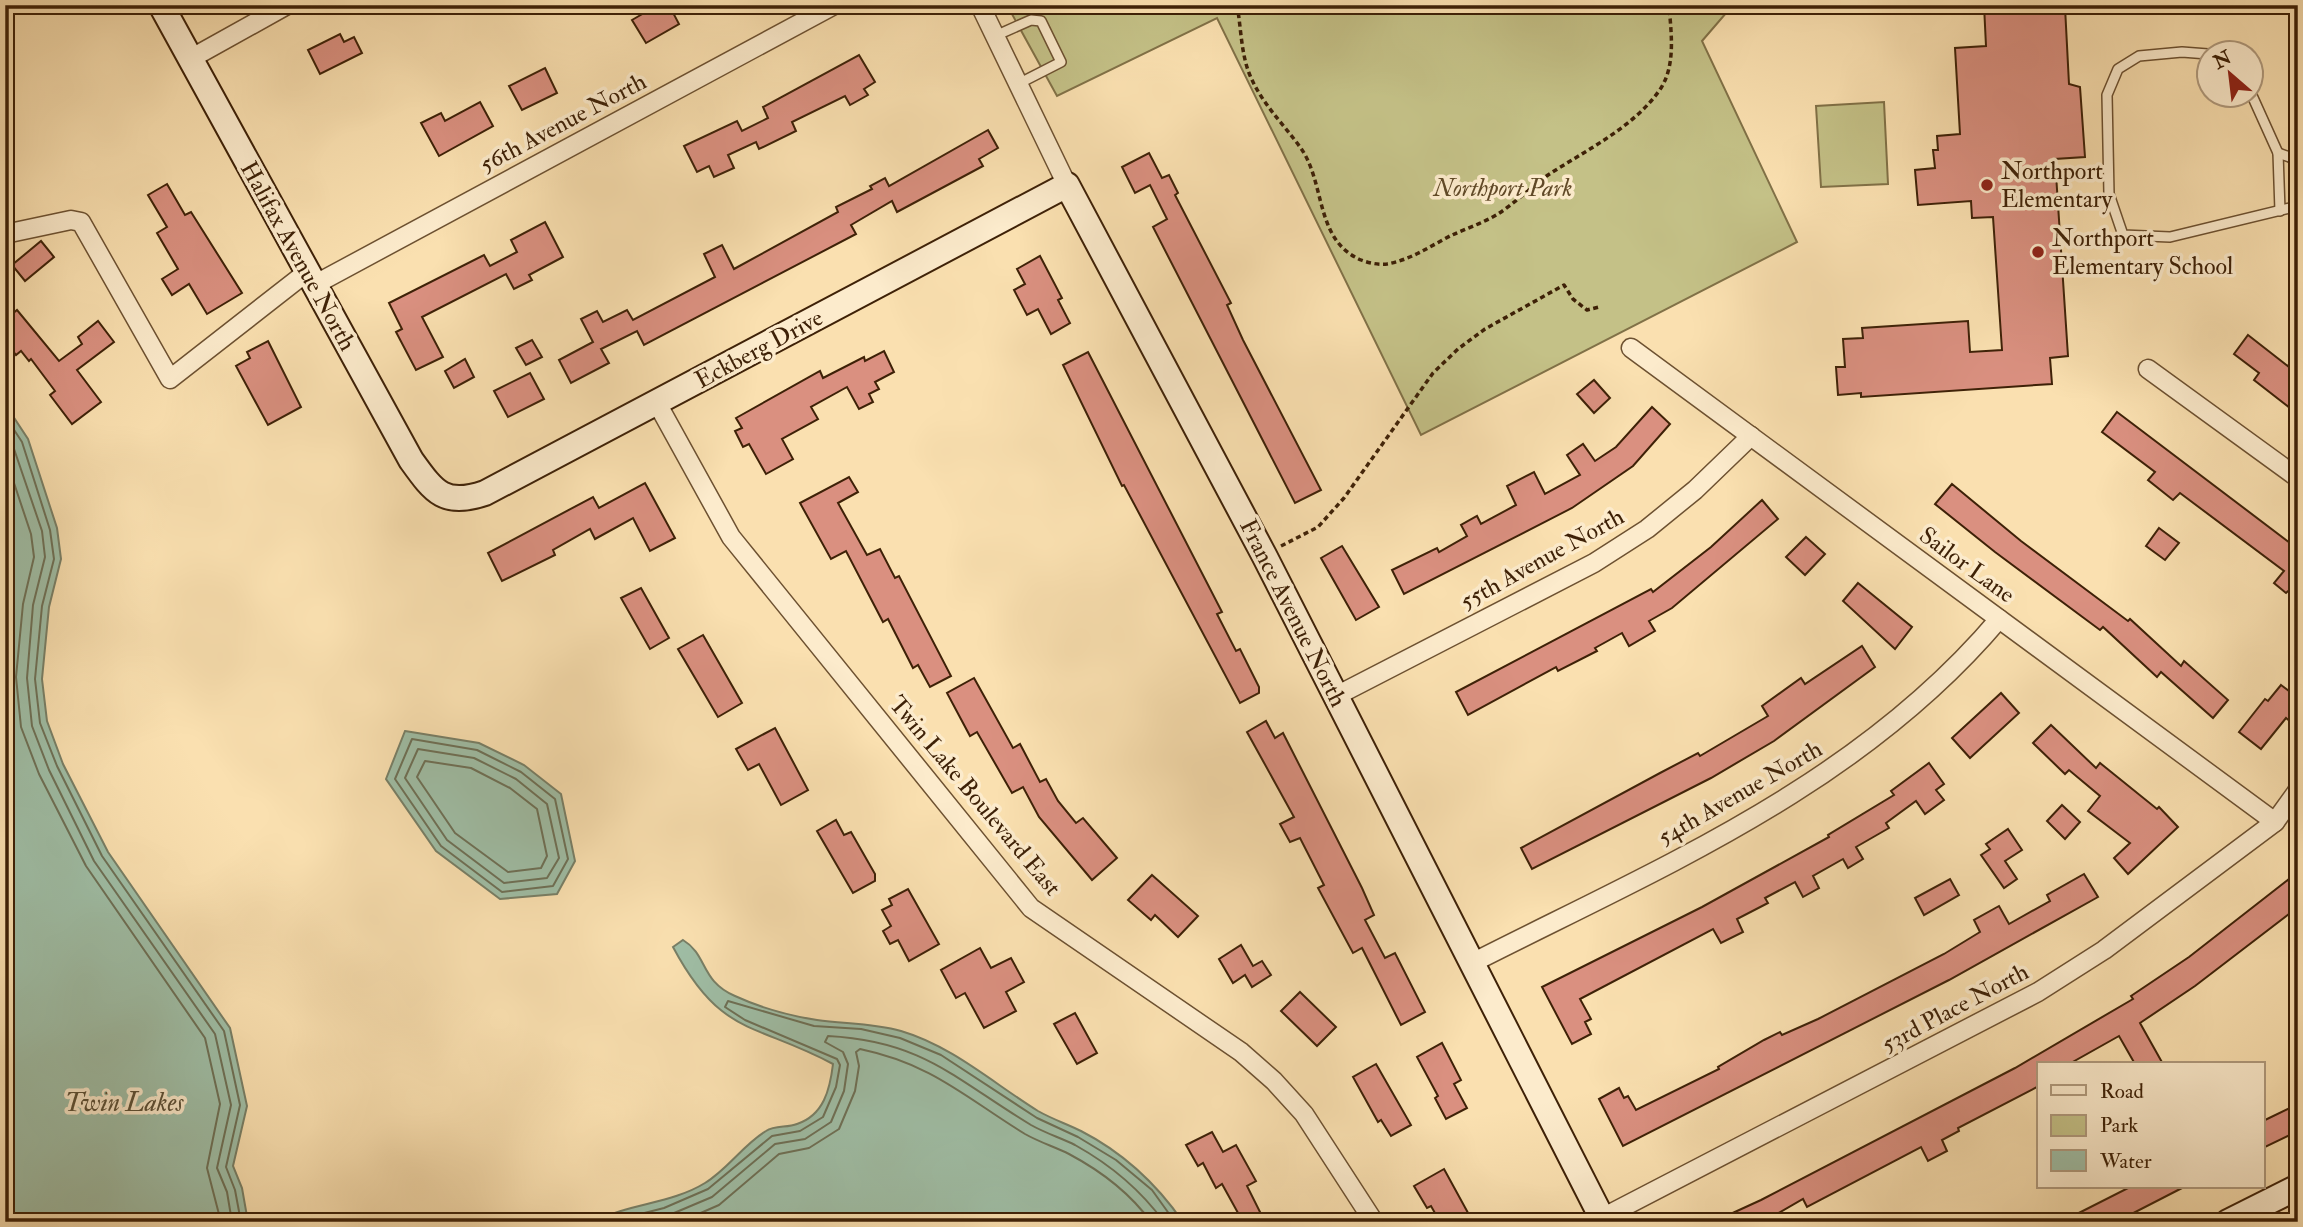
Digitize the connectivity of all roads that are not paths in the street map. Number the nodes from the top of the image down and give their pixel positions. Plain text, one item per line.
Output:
1 (161, 5) edge
2 (287, 5) edge
3 (834, 5) edge
4 (980, 5) edge
5 (995, 36) junction
6 (2194, 53) edge
7 (190, 59) junction
8 (1018, 84) junction
9 (2257, 108) edge
10 (2277, 153) junction
11 (2298, 160) edge
12 (1067, 185) junction
13 (2298, 206) edge
14 (2280, 211) junction
15 (5, 234) edge
16 (311, 278) junction
17 (1631, 348) dead end
18 (2148, 369) dead end
19 (657, 403) junction
20 (1751, 436) junction
21 (2298, 478) edge
22 (447, 498) joint
23 (1999, 619) junction
24 (1336, 696) junction
25 (2298, 790) edge
26 (2275, 822) junction
27 (1472, 963) junction
28 (2298, 1187) edge
29 (2255, 1216) edge
30 (1603, 1220) edge
31 (1374, 1222) edge
32 (2228, 1222) edge

1 - 7 street, Halifax Avenue North
2 - 7 street
3 - 16 street, 56th Avenue North
4 - 5 street, France Avenue North
5 - 8 street, France Avenue North
5 - 8 lane
6 - 14 lane
7 - 16 street, Halifax Avenue North
8 - 12 street, France Avenue North
9 - 10 lane
10 - 11 lane
10 - 14 lane
12 - 19 street, Eckberg Drive
12 - 24 street, France Avenue North
13 - 14 lane
15 - 16 street, 56th Avenue North
16 - 22 street, Halifax Avenue North
17 - 20 street, Sailor Lane
18 - 21 street
19 - 22 street, Eckberg Drive
19 - 31 street, Twin Lake Boulevard East
20 - 23 street, Sailor Lane
20 - 24 street, 55th Avenue North
23 - 26 street, Sailor Lane
23 - 27 street, 54th Avenue North
24 - 27 street, France Avenue North
25 - 26 street, 53rd Place North
26 - 30 street, 53rd Place North
27 - 30 street, France Avenue North
28 - 29 street
29 - 32 street

